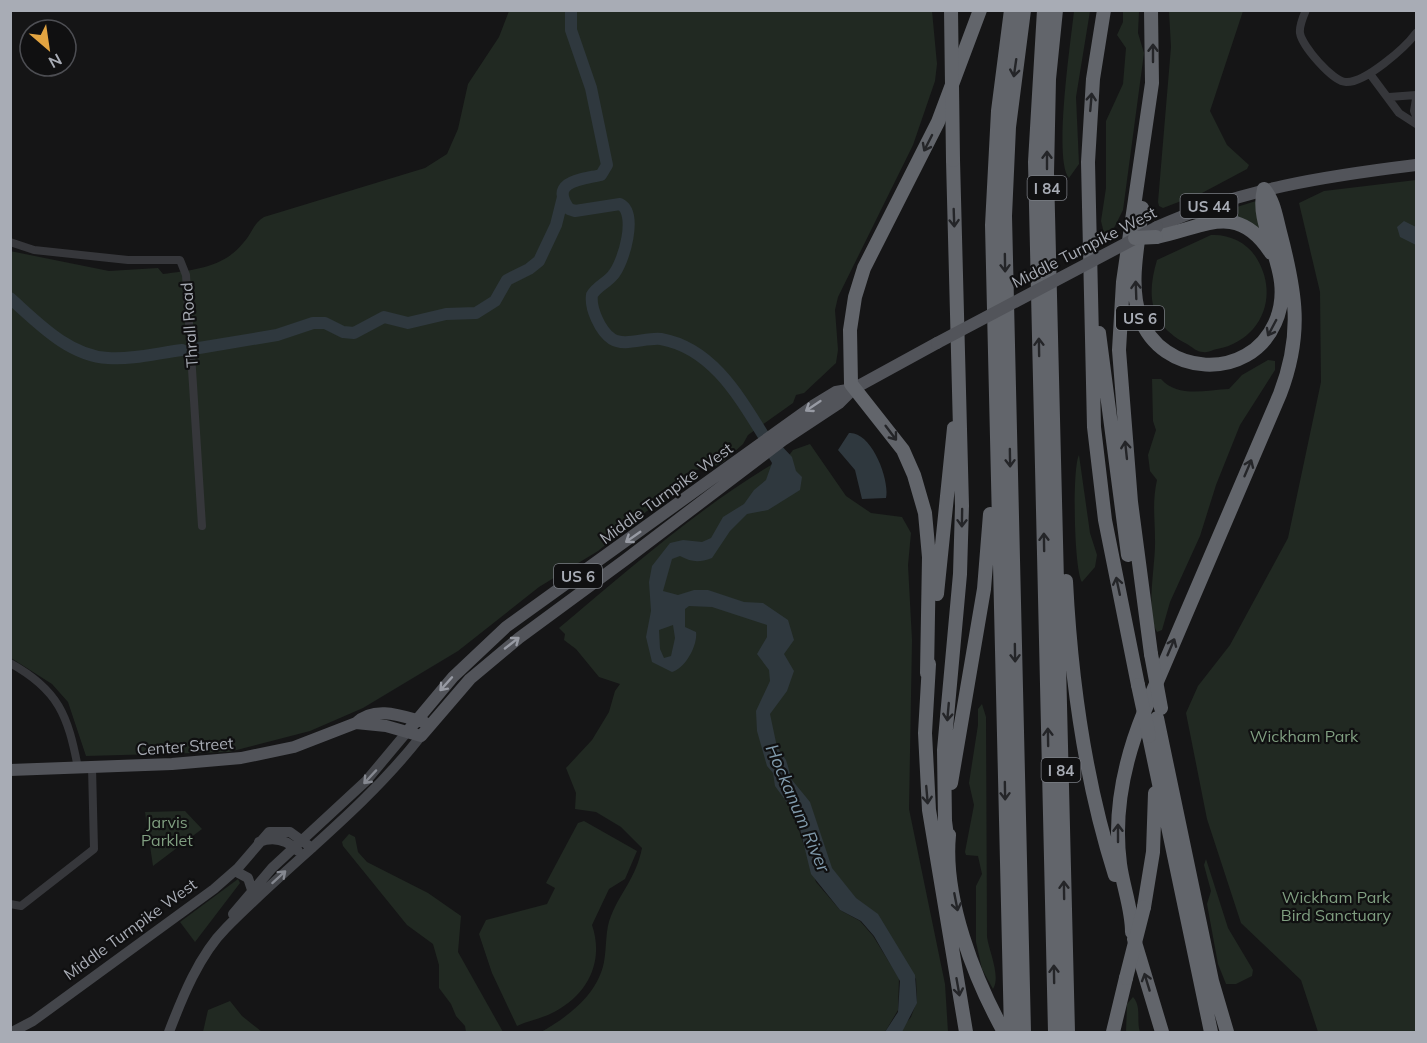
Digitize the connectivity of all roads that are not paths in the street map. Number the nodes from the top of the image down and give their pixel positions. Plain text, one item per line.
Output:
1 (951, 10) edge
2 (980, 10) edge
3 (1011, 10) edge
4 (1024, 10) edge
5 (1044, 10) edge
6 (1056, 10) edge
7 (1104, 10) edge
8 (1151, 10) edge
9 (1306, 10) edge
10 (1416, 33) edge
11 (1370, 74) junction
12 (1150, 95) junction
13 (1389, 97) junction
14 (1416, 97) edge
15 (1416, 116) edge
16 (1416, 124) edge
17 (1416, 165) edge
18 (1264, 189) junction
19 (1156, 232) junction
20 (1135, 238) joint
21 (10, 242) edge
22 (1089, 244) junction
23 (1280, 271) junction
24 (958, 355) junction
25 (853, 388) junction
26 (998, 477) junction
27 (1055, 507) junction
28 (684, 508) junction
29 (202, 526) dead end
30 (1149, 660) junction
31 (10, 663) edge
32 (927, 673) junction
33 (416, 720) junction
34 (356, 723) junction
35 (431, 724) junction
36 (407, 732) junction
37 (421, 736) junction
38 (1154, 761) junction
39 (92, 767) junction
40 (78, 768) junction
41 (10, 770) edge
42 (298, 843) junction
43 (948, 844) junction
44 (312, 848) junction
45 (303, 856) junction
46 (235, 871) junction
47 (252, 890) junction
48 (10, 904) edge
49 (226, 927) junction
50 (1132, 932) junction
51 (12, 1032) edge
52 (169, 1032) edge
53 (966, 1032) edge
54 (1004, 1032) edge
55 (1011, 1032) edge
56 (1024, 1032) edge
57 (1055, 1032) edge
58 (1068, 1032) edge
59 (1113, 1032) edge
60 (1162, 1032) edge
61 (1211, 1032) edge
62 (1227, 1032) edge

1 -> 24 highway, bridge
2 -> 25 highway
3 - 26 highway
4 -> 56 highway
57 -> 5 highway
27 -> 6 highway, I 84
22 -> 7 highway
12 -> 8 highway, US 6
9 - 11 street
10 - 11 street
11 - 13 street
23 -> 12 highway, US 6
30 -> 12 highway
13 - 14 street
13 - 16 street
14 - 15 street
17 - 18 main road, Middle Turnpike West / US 44
18 - 19 main road, Middle Turnpike West / US 44
18 - 23 highway
50 -> 18 highway
19 - 20 highway, US 6, bridge
19 - 23 highway, US 6
20 - 25 main road, Middle Turnpike West / US 6, bridge
21 - 29 street, Thrall Road
22 - 30 highway
38 -> 22 highway, bridge
24 - 32 highway
24 -> 43 highway
25 - 28 main road, Middle Turnpike West / US 6
25 -> 32 highway
26 - 43 highway
26 -> 55 highway
27 - 50 highway
58 -> 27 highway, I 84
28 -> 33 main road, Middle Turnpike West / US 6
35 -> 28 main road, Middle Turnpike West / US 6
30 - 62 highway
31 - 40 street
32 -> 53 highway
33 - 34 main road, Center Street
33 - 35 main road, Center Street
33 - 36 main road, Middle Turnpike West
34 - 36 main road, Center Street
34 - 39 main road, Center Street
35 - 37 main road, Middle Turnpike West / US 6
36 - 37 main road, Center Street
36 -> 42 main road, Middle Turnpike West
37 - 44 main road, Middle Turnpike West
38 - 59 highway, bridge
38 - 61 highway
39 - 40 main road, Center Street
39 - 48 street
40 - 41 main road, Center Street
42 - 44 main road
42 - 45 main road
42 - 46 main road, Middle Turnpike West
42 - 47 main road
43 -> 54 highway
44 - 45 main road, Middle Turnpike West
49 -> 45 main road, Middle Turnpike West
46 - 47 main road
46 - 51 main road, Middle Turnpike West
47 - 49 main road
49 - 52 main road
60 -> 50 highway

